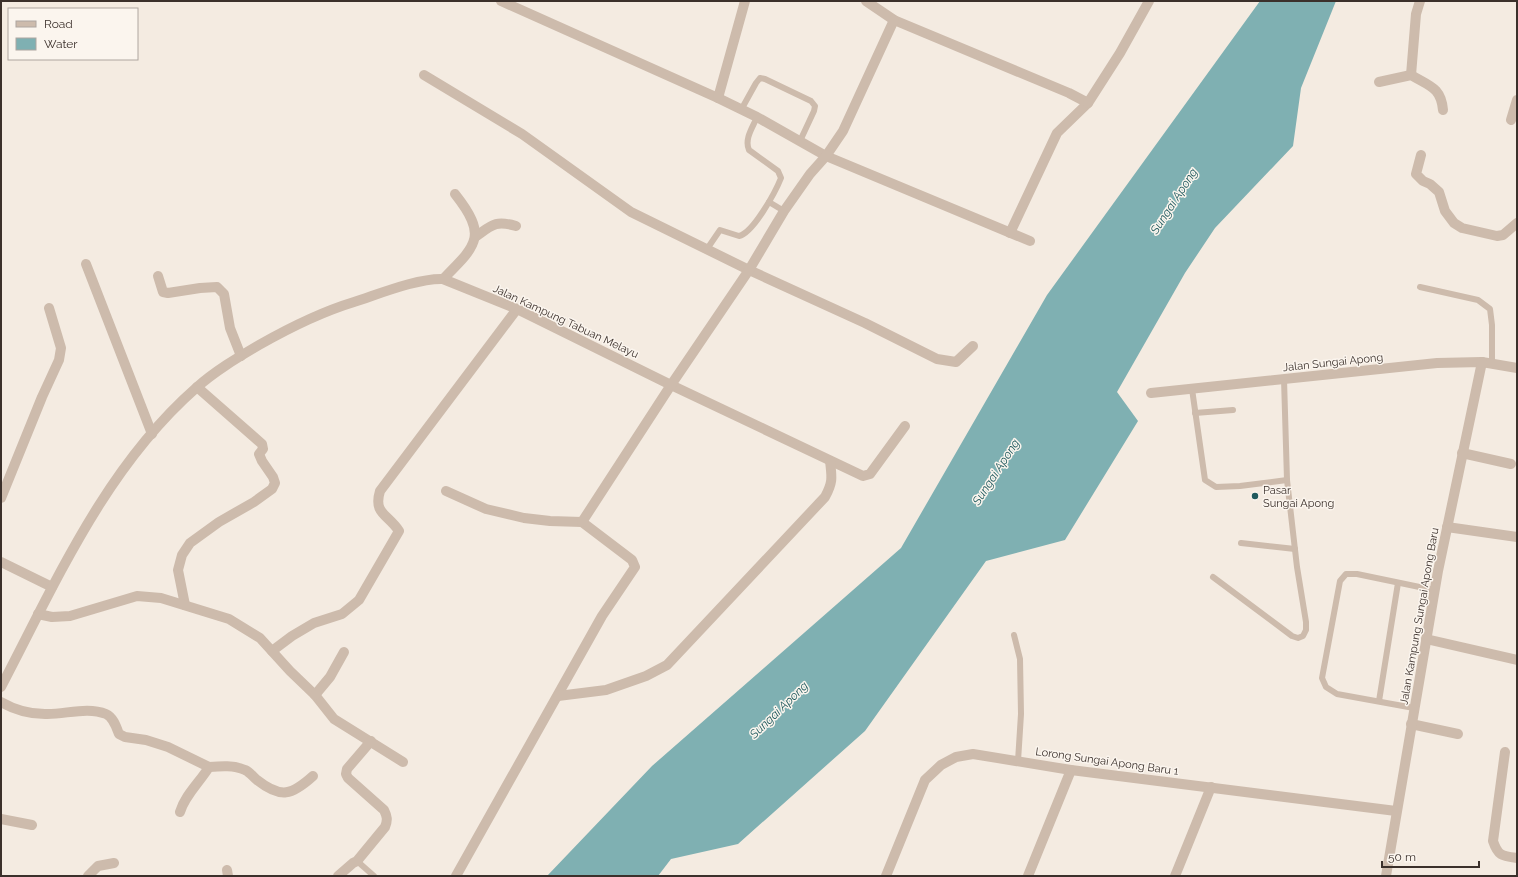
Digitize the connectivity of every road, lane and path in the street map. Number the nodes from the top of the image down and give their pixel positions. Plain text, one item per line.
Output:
1 (501, 1) edge
2 (745, 1) edge
3 (866, 1) edge
4 (1148, 1) edge
5 (1420, 1) edge
6 (894, 20) junction
7 (424, 75) dead end
8 (1411, 75) junction
9 (1378, 82) dead end
10 (718, 98) junction
11 (1517, 100) edge
12 (1088, 103) junction
13 (741, 110) junction
14 (1443, 110) dead end
15 (757, 117) junction
16 (1511, 120) dead end
17 (800, 141) junction
18 (1421, 155) dead end
19 (826, 156) junction
20 (455, 194) dead end
21 (769, 202) junction
22 (784, 210) junction
23 (1517, 223) edge
24 (516, 226) dead end
25 (1010, 232) junction
26 (475, 237) junction
27 (1030, 241) dead end
28 (707, 249) junction
29 (86, 264) dead end
30 (749, 270) junction
31 (158, 276) dead end
32 (443, 279) junction
33 (1420, 287) dead end
34 (49, 308) dead end
35 (517, 309) junction
36 (973, 346) dead end
37 (241, 356) junction
38 (1482, 362) junction
39 (1492, 364) junction
40 (1517, 368) edge
41 (1284, 379) junction
42 (671, 384) junction
43 (197, 386) junction
44 (1192, 389) junction
45 (1151, 393) dead end
46 (1233, 410) dead end
47 (1195, 413) junction
48 (904, 426) dead end
49 (152, 434) junction
50 (1462, 453) junction
51 (830, 461) junction
52 (1511, 464) dead end
53 (1287, 480) junction
54 (446, 491) dead end
55 (1, 498) edge
56 (582, 522) junction
57 (1447, 527) junction
58 (1517, 537) edge
59 (1241, 543) dead end
60 (1295, 549) junction
61 (1, 562) edge
62 (1212, 577) dead end
63 (1398, 583) junction
64 (52, 586) junction
65 (1434, 590) junction
66 (185, 605) junction
67 (38, 614) junction
68 (1014, 635) dead end
69 (1426, 639) junction
70 (272, 651) junction
71 (344, 652) dead end
72 (1517, 660) edge
73 (1, 687) edge
74 (316, 695) junction
75 (558, 696) junction
76 (1379, 701) junction
77 (1, 702) edge
78 (1414, 708) junction
79 (1412, 724) junction
80 (1458, 734) dead end
81 (371, 741) junction
82 (1504, 752) dead end
83 (1018, 761) junction
84 (403, 762) dead end
85 (209, 767) junction
86 (1071, 770) junction
87 (313, 776) dead end
88 (1211, 787) junction
89 (1396, 811) junction
90 (180, 812) dead end
91 (1, 819) edge
92 (32, 825) dead end
93 (1517, 858) edge
94 (357, 861) junction
95 (114, 863) dead end
96 (88, 876) edge
97 (338, 876) edge
98 (374, 876) edge
99 (456, 876) edge
100 (886, 876) edge
101 (1028, 876) edge
102 (1175, 876) edge
103 (1386, 876) edge

1 - 10 street
2 - 10 street
3 - 6 street
4 - 12 street
5 - 8 street
6 - 12 street
6 - 19 street
7 - 28 street
8 - 9 street
8 - 14 street
10 - 13 street
11 - 16 street
12 - 25 street
13 - 15 street
13 - 17 lane
15 - 17 street
15 - 21 lane
17 - 19 street
18 - 23 street
19 - 22 street
19 - 25 street
20 - 26 street
21 - 22 lane
21 - 28 lane
22 - 30 street
24 - 26 street
25 - 27 street
26 - 32 street
28 - 30 street
29 - 49 street
30 - 36 street
30 - 42 street
31 - 37 street
32 - 35 street, Jalan Kampung Tabuan Melayu
32 - 37 street, Jalan Kampung Tabuan Melayu
33 - 39 lane
34 - 55 street
35 - 42 street, Jalan Kampung Tabuan Melayu
35 - 70 street
37 - 43 street, Jalan Kampung Tabuan Melayu
38 - 39 street, Jalan Sungai Apong
38 - 41 street, Jalan Sungai Apong
38 - 50 street, Jalan Kampung Sungai Apong Baru
39 - 40 street, Jalan Sungai Apong
41 - 44 street, Jalan Sungai Apong
41 - 53 lane
42 - 51 street, Jalan Kampung Tabuan Melayu
42 - 56 street
43 - 49 street, Jalan Kampung Tabuan Melayu
43 - 66 street
44 - 45 street, Jalan Sungai Apong
44 - 47 lane
46 - 47 lane
47 - 53 lane
48 - 51 street, Jalan Kampung Tabuan Melayu
49 - 64 street, Jalan Kampung Tabuan Melayu
50 - 52 street
50 - 57 street, Jalan Kampung Sungai Apong Baru
51 - 75 street
53 - 60 lane
54 - 56 street
56 - 75 street
57 - 58 street
57 - 65 street, Jalan Kampung Sungai Apong Baru
59 - 60 lane
60 - 62 lane
61 - 64 street
63 - 65 lane
63 - 76 lane
63 - 76 lane
64 - 67 street, Jalan Kampung Tabuan Melayu
65 - 69 street, Jalan Kampung Sungai Apong Baru
66 - 67 street
66 - 70 street
67 - 73 street, Jalan Kampung Tabuan Melayu
68 - 83 lane
69 - 72 street
69 - 78 street, Jalan Kampung Sungai Apong Baru
70 - 74 street
71 - 74 street
74 - 81 street
75 - 99 street
76 - 78 lane
77 - 85 street
78 - 79 street, Jalan Kampung Sungai Apong Baru
79 - 80 street
79 - 89 street, Jalan Kampung Sungai Apong Baru
81 - 84 street
81 - 94 street
82 - 93 street
83 - 86 street, Lorong Sungai Apong Baru 1
83 - 100 street, Lorong Sungai Apong Baru 1
85 - 87 street
85 - 90 street
86 - 88 street, Lorong Sungai Apong Baru 1
86 - 101 street
88 - 89 street, Lorong Sungai Apong Baru 1
88 - 102 street
89 - 103 street, Jalan Kampung Sungai Apong Baru
91 - 92 street
94 - 97 street
94 - 98 lane
95 - 96 street

